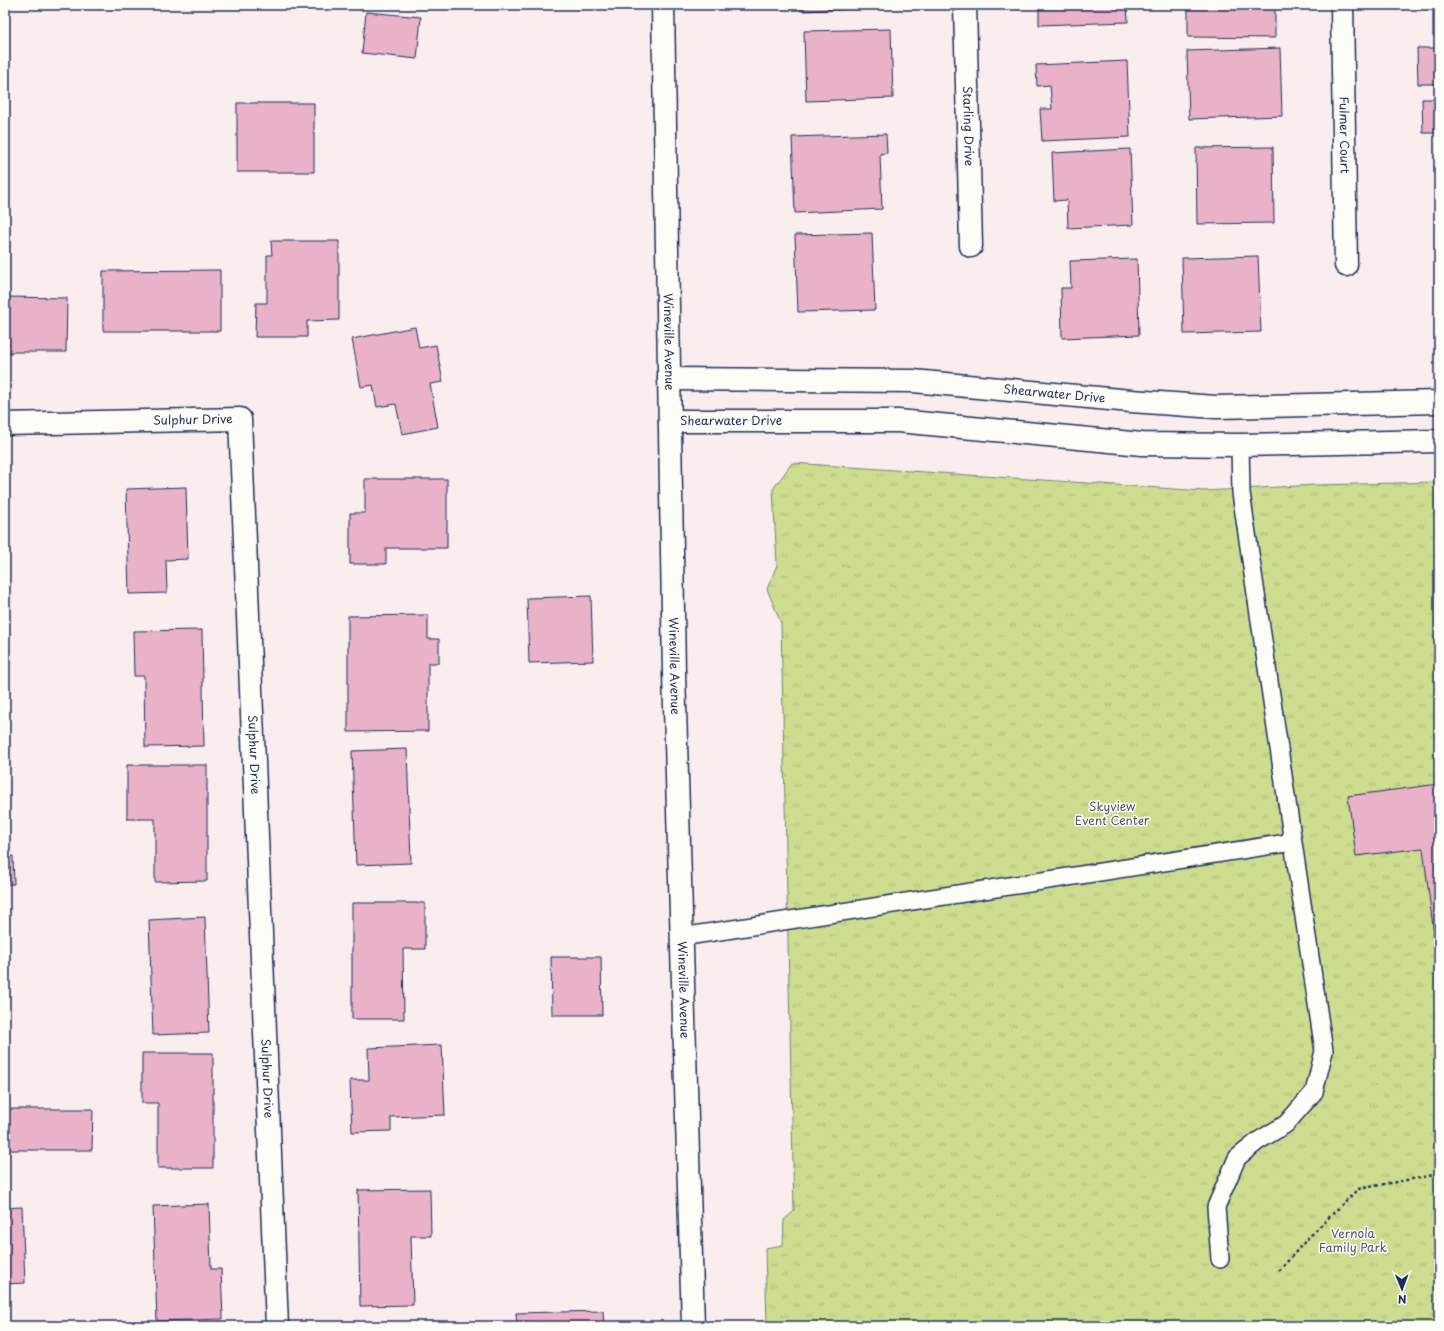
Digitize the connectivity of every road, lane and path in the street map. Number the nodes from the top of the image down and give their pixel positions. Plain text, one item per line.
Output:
1 (663, 5) edge
2 (965, 5) edge
3 (1342, 5) edge
4 (971, 246) dead end
5 (1346, 265) dead end
6 (669, 379) junction
7 (1439, 402) edge
8 (670, 422) junction
9 (5, 424) edge
10 (1439, 442) edge
11 (1240, 445) junction
12 (1293, 842) junction
13 (681, 937) junction
14 (1439, 1174) edge
15 (1220, 1259) dead end
16 (1279, 1272) dead end
17 (278, 1326) edge
18 (693, 1326) edge

1 - 6 street, Wineville Avenue
2 - 4 street, Starling Drive
3 - 5 street, Fulmer Court
6 - 7 street, Shearwater Drive
6 - 8 street, Wineville Avenue
8 - 11 street, Shearwater Drive
8 - 13 street, Wineville Avenue
9 - 17 street, Sulphur Drive
10 - 11 street, Shearwater Drive
11 - 12 lane
12 - 13 lane
12 - 15 lane
13 - 18 street, Wineville Avenue
14 - 16 path

